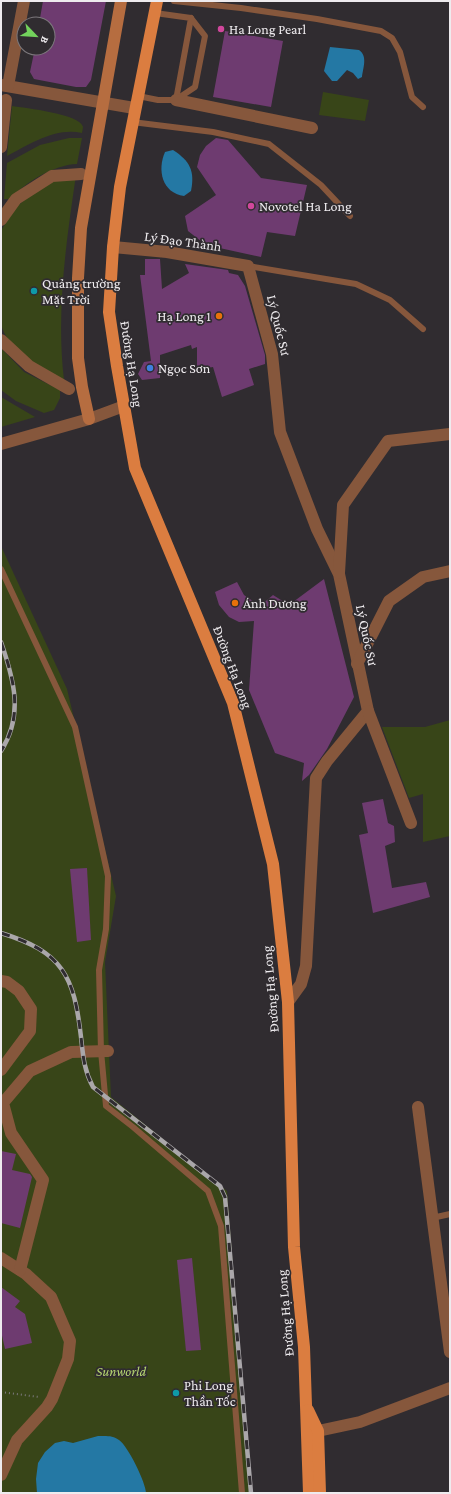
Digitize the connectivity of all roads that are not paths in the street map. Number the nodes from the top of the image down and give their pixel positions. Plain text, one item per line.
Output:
1 (24, 1) edge
2 (121, 1) edge
3 (174, 1) edge
4 (156, 7) edge
5 (191, 18) junction
6 (4, 86) edge
7 (138, 96) junction
8 (6, 100) dead end
9 (176, 100) junction
10 (103, 104) junction
11 (424, 106) dead end
12 (134, 108) junction
13 (132, 122) junction
14 (312, 128) dead end
15 (1, 147) edge
16 (81, 174) dead end
17 (350, 216) dead end
18 (1, 220) edge
19 (113, 247) junction
20 (248, 266) junction
21 (423, 329) dead end
22 (1, 340) edge
23 (69, 389) dead end
24 (124, 406) junction
25 (90, 419) junction
26 (450, 434) edge
27 (1, 444) edge
28 (1, 569) edge
29 (450, 571) edge
30 (339, 574) junction
31 (358, 664) junction
32 (368, 711) junction
33 (411, 823) dead end
34 (1, 981) edge
35 (288, 1002) junction
36 (105, 1051) junction
37 (1, 1070) edge
38 (418, 1107) dead end
39 (450, 1214) edge
40 (432, 1219) junction
41 (1, 1258) edge
42 (20, 1270) junction
43 (450, 1352) edge
44 (450, 1388) edge
45 (306, 1406) junction
46 (318, 1431) junction
47 (1, 1475) edge
48 (242, 1493) edge
49 (309, 1493) edge
50 (320, 1493) edge

1 - 6 street
2 - 10 street
3 - 11 lane
4 - 5 lane
4 - 7 main road, Đường Hạ Long
5 - 9 lane
5 - 9 lane
6 - 10 street
7 - 9 lane
7 - 12 main road, Đường Hạ Long
8 - 15 street
9 - 14 street
10 - 12 street
10 - 25 street
12 - 13 main road, Đường Hạ Long
13 - 17 lane
13 - 19 main road, Đường Hạ Long
16 - 18 street
19 - 20 street, Lý Đạo Thành
19 - 24 main road, Đường Hạ Long
20 - 21 lane
20 - 30 street, Lý Quốc Sư
22 - 23 street
24 - 25 street
24 - 35 main road, Đường Hạ Long
25 - 27 street
26 - 30 street
28 - 36 lane
29 - 31 street
30 - 31 street, Lý Quốc Sư
31 - 32 street, Lý Quốc Sư
32 - 33 street, Lý Quốc Sư
32 - 35 street
34 - 37 street
35 - 45 main road, Đường Hạ Long
36 - 42 street
36 - 48 lane
38 - 40 street
39 - 40 lane
40 - 43 street
41 - 42 street
42 - 47 street
44 - 46 street
45 - 46 main road, Đường Hạ Long
45 - 49 main road, Đường Hạ Long
46 - 50 main road, Đường Hạ Long

